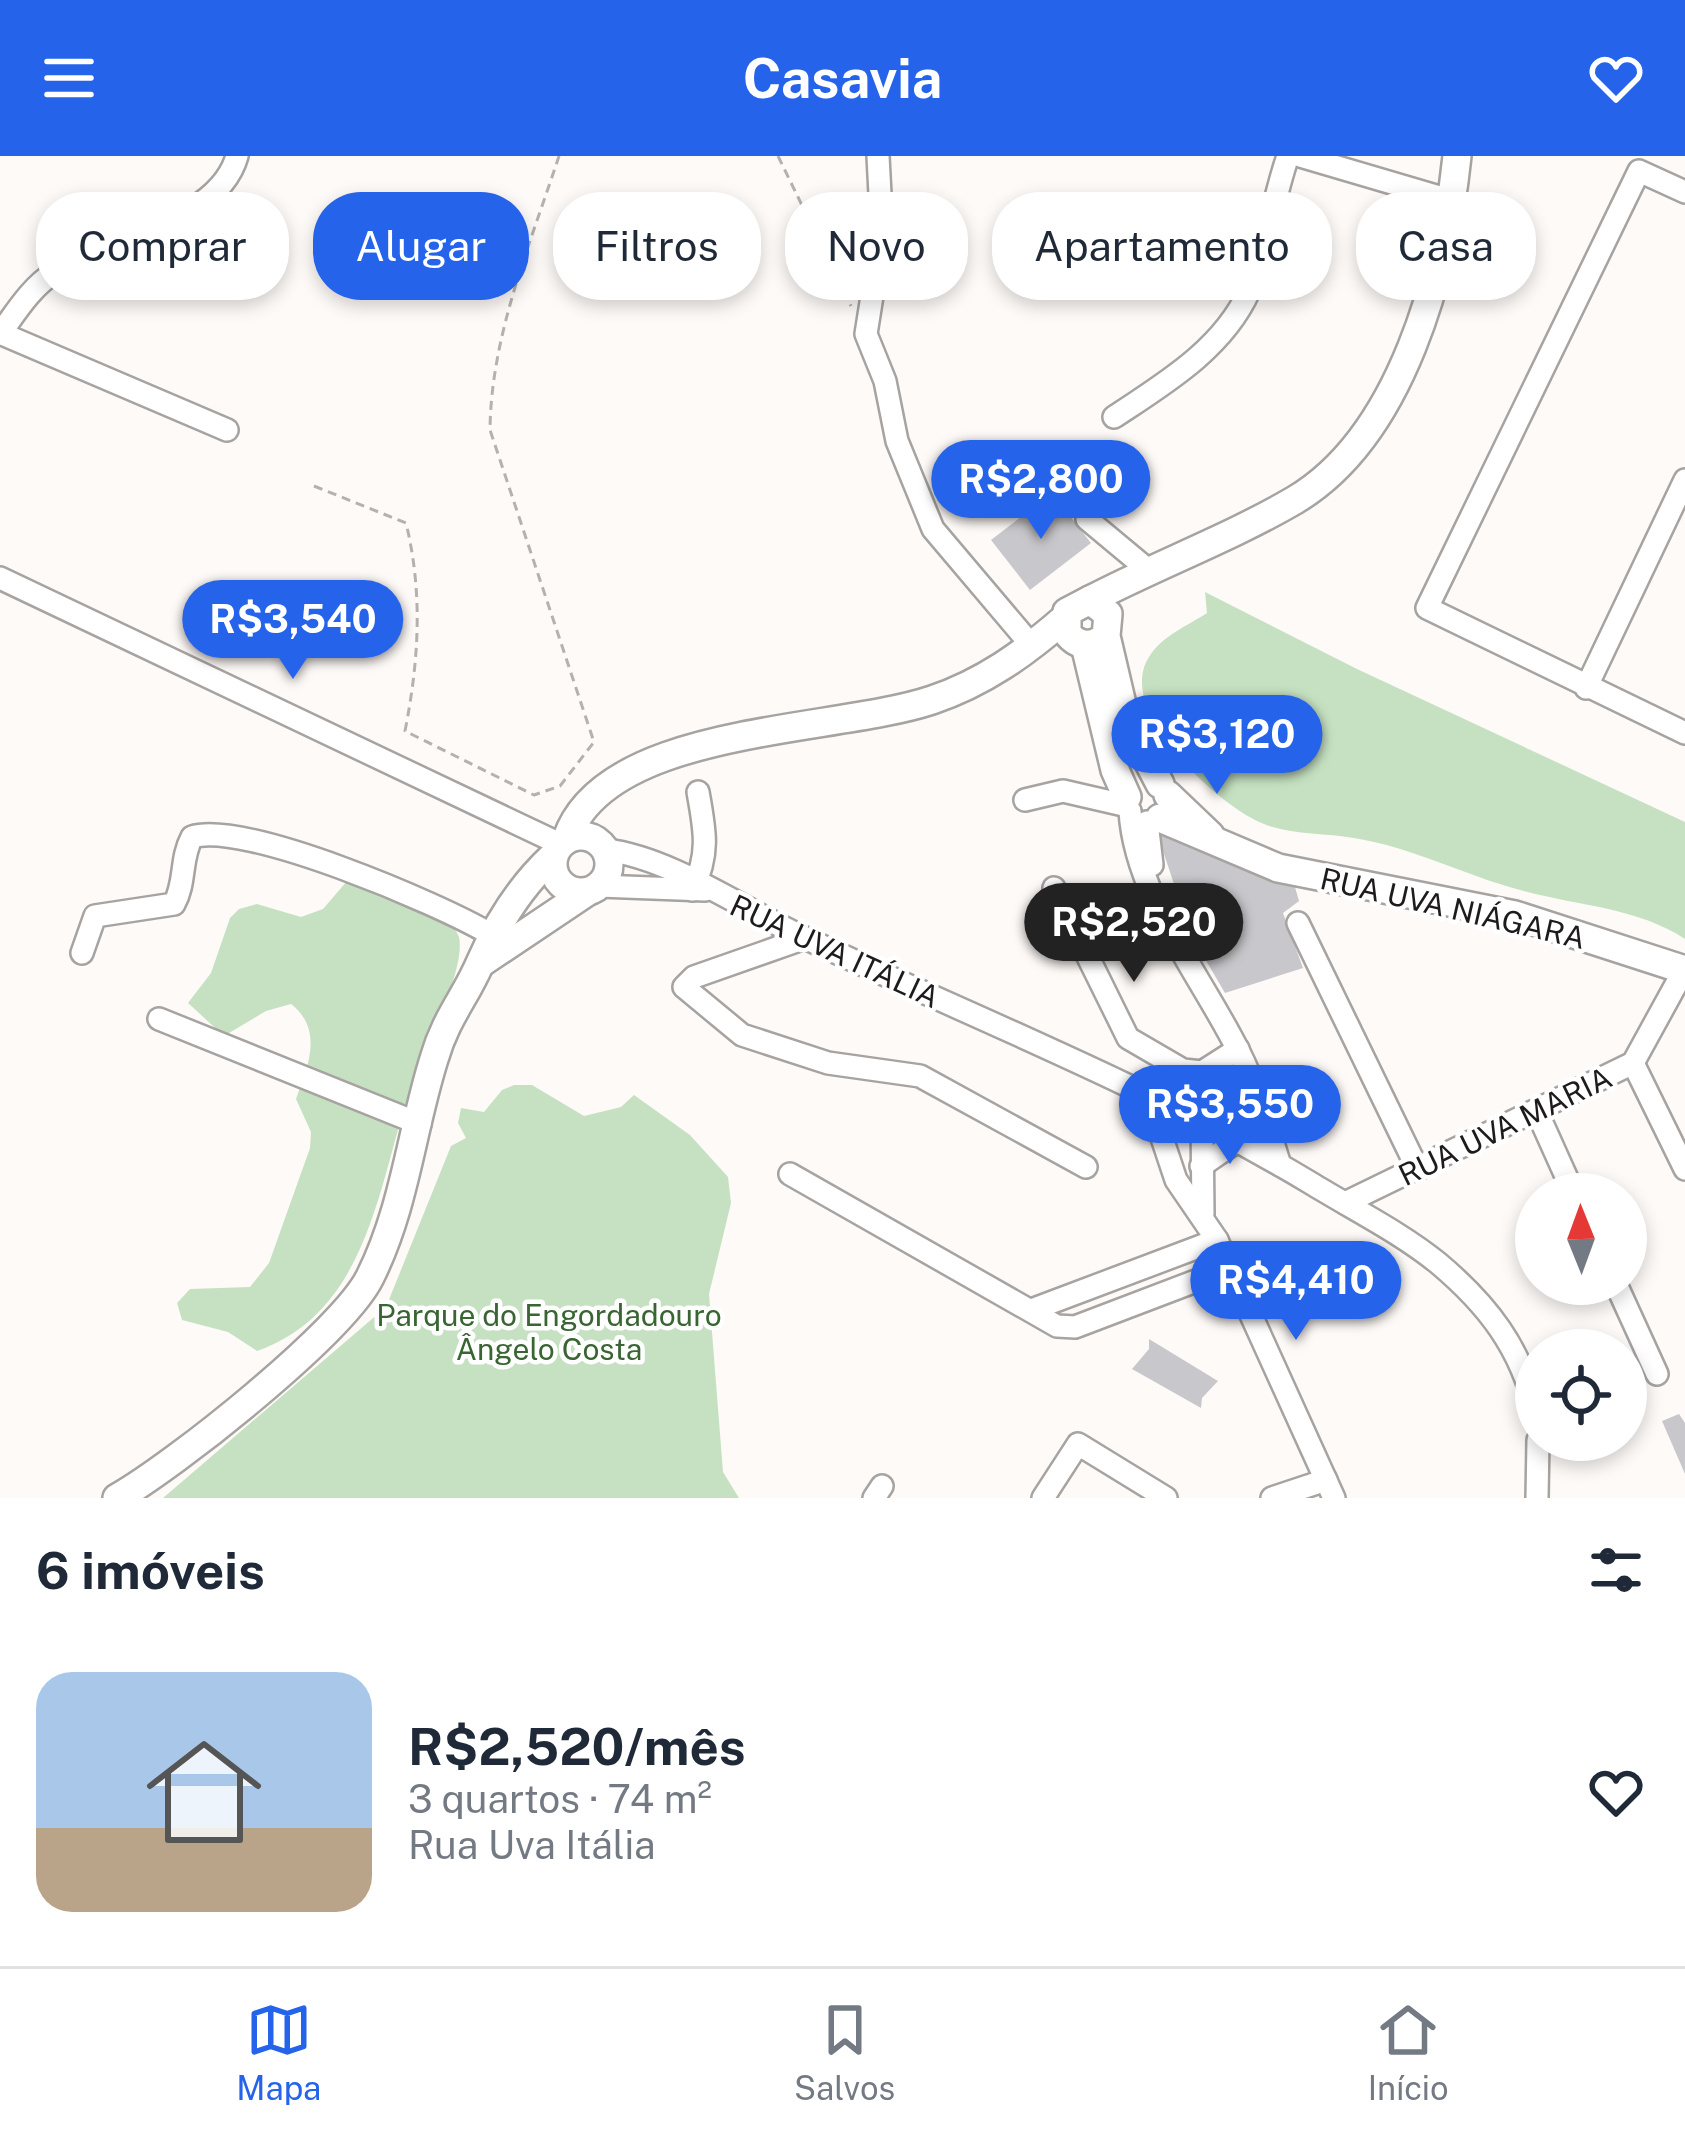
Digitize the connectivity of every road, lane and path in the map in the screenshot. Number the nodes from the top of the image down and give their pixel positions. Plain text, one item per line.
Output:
1 (237, 156) edge
2 (560, 156) edge
3 (778, 156) edge
4 (878, 156) edge
5 (1288, 156) edge
6 (1300, 156) edge
7 (1457, 156) edge
8 (1422, 192) edge
9 (1454, 192) edge
10 (1685, 192) edge
11 (1423, 300) edge
12 (0, 334) edge
13 (866, 334) junction
14 (1114, 418) dead end
15 (227, 430) dead end
16 (1685, 480) edge
17 (314, 486) dead end
18 (1088, 519) dead end
19 (1138, 574) junction
20 (0, 578) edge
21 (1087, 633) junction
22 (1034, 644) junction
23 (1586, 688) junction
24 (1685, 733) edge
25 (615, 781) junction
26 (698, 792) dead end
27 (1025, 800) dead end
28 (1146, 805) junction
29 (560, 846) junction
30 (603, 847) junction
31 (698, 887) junction
32 (1054, 888) dead end
33 (593, 889) junction
34 (1298, 923) dead end
35 (490, 934) junction
36 (805, 938) junction
37 (82, 953) dead end
38 (480, 964) junction
39 (1684, 970) edge
40 (159, 1019) dead end
41 (1238, 1049) junction
42 (1633, 1063) junction
43 (1249, 1073) junction
44 (1141, 1091) junction
45 (1181, 1108) junction
46 (1538, 1114) junction
47 (1202, 1119) junction
48 (420, 1124) junction
49 (1234, 1135) junction
50 (1162, 1138) junction
51 (1280, 1165) junction
52 (1201, 1166) junction
53 (1086, 1167) dead end
54 (1685, 1169) edge
55 (1418, 1170) junction
56 (1565, 1173) edge
57 (790, 1174) dead end
58 (1345, 1203) junction
59 (1203, 1215) junction
60 (1217, 1240) junction
61 (1230, 1268) junction
62 (1626, 1305) edge
63 (1034, 1309) junction
64 (1515, 1349) edge
65 (1657, 1374) dead end
66 (1538, 1461) edge
67 (1330, 1489) edge
68 (117, 1498) edge
69 (1043, 1498) edge
70 (1166, 1498) edge
71 (1272, 1498) edge
72 (1537, 1498) edge

1 - 12 street
2 - 17 path
3 - 13 path
4 - 13 street
5 - 14 street
6 - 8 street
7 - 9 main road
10 - 23 street
11 - 19 main road
12 - 15 street
13 - 22 street
16 - 23 street
18 - 19 street
19 - 21 main road
19 - 21 main road, RUA UVA NIÁGARA
20 - 29 street
21 - 22 main road
21 - 28 main road, RUA UVA NIÁGARA
22 - 25 main road
23 - 24 street
25 - 29 main road
25 - 30 main road
26 - 31 street
27 - 28 street
28 - 39 main road, RUA UVA NIÁGARA
28 - 41 street
29 - 30 main road
29 - 33 main road
29 - 35 main road
30 - 31 street, RUA UVA ITÁLIA
30 - 33 main road
31 - 33 street, RUA UVA ITÁLIA
31 - 36 street, RUA UVA ITÁLIA
32 - 41 street
33 - 38 main road
34 - 55 street
35 - 37 street
35 - 38 main road
36 - 44 street, RUA UVA ITÁLIA
36 - 53 street
38 - 48 main road
39 - 42 street, RUA UVA MARIA
40 - 48 street
41 - 43 street
42 - 46 street, RUA UVA MARIA
42 - 54 street
43 - 49 street
43 - 51 street
44 - 45 street, RUA UVA ITÁLIA
44 - 50 street
45 - 47 street, RUA UVA ITÁLIA
45 - 50 street
46 - 55 street, RUA UVA MARIA
46 - 56 street
47 - 49 street, RUA UVA ITÁLIA
47 - 52 street
48 - 68 main road
49 - 51 street, RUA UVA ITÁLIA
49 - 52 street
50 - 59 street
51 - 58 street, RUA UVA ITÁLIA
52 - 59 street
55 - 58 street, RUA UVA MARIA
57 - 63 street
58 - 64 street, RUA UVA ITÁLIA
59 - 60 street
60 - 61 street
60 - 63 street
61 - 63 street
61 - 67 street
62 - 65 street
66 - 72 street
67 - 71 street
69 - 70 street

